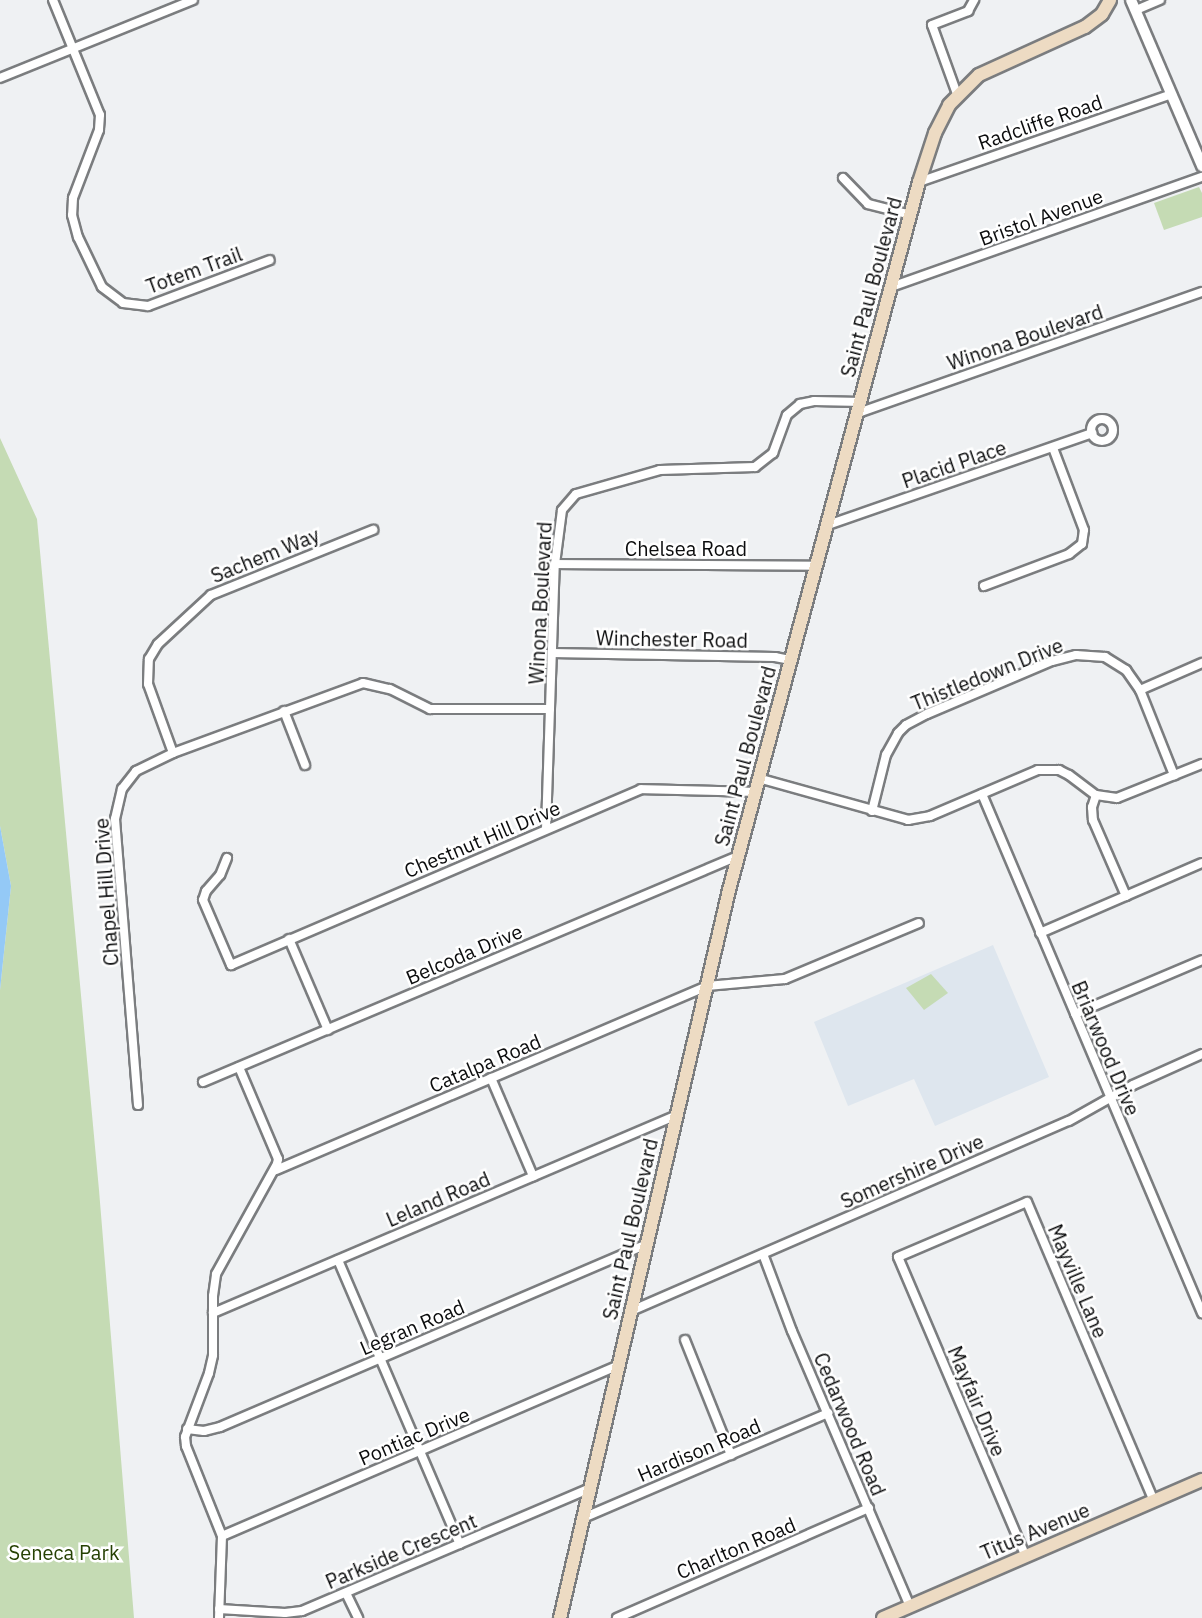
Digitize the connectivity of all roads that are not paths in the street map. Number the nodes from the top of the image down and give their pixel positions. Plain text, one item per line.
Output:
1 (53, 0) edge
2 (194, 0) edge
3 (974, 0) edge
4 (1110, 0) edge
5 (1160, 0) edge
6 (1133, 5) edge
7 (74, 48) junction
8 (0, 78) edge
9 (957, 94) junction
10 (1171, 94) junction
11 (1202, 166) edge
12 (1202, 177) edge
13 (843, 178) dead end
14 (919, 182) junction
15 (911, 215) junction
16 (270, 260) dead end
17 (891, 287) junction
18 (1202, 292) edge
19 (860, 407) junction
20 (1092, 433) dead end
21 (1053, 448) junction
22 (828, 525) junction
23 (373, 530) dead end
24 (555, 564) junction
25 (816, 566) junction
26 (984, 586) dead end
27 (552, 653) junction
28 (790, 660) junction
29 (1202, 663) edge
30 (1140, 690) junction
31 (550, 709) junction
32 (284, 711) junction
33 (173, 753) junction
34 (1202, 764) edge
35 (305, 765) dead end
36 (1174, 775) junction
37 (758, 778) junction
38 (755, 792) junction
39 (982, 794) junction
40 (1096, 795) junction
41 (872, 811) junction
42 (546, 829) junction
43 (738, 856) junction
44 (227, 858) dead end
45 (1202, 863) edge
46 (1126, 896) junction
47 (919, 923) dead end
48 (1040, 933) junction
49 (289, 939) junction
50 (1202, 960) edge
51 (707, 986) junction
52 (1075, 1014) junction
53 (328, 1030) junction
54 (1202, 1055) edge
55 (239, 1067) junction
56 (491, 1078) junction
57 (203, 1082) dead end
58 (1110, 1098) junction
59 (138, 1105) dead end
60 (677, 1115) junction
61 (276, 1170) junction
62 (533, 1176) junction
63 (647, 1244) junction
64 (763, 1254) junction
65 (898, 1257) joint
66 (338, 1260) junction
67 (631, 1311) junction
68 (213, 1313) junction
69 (1202, 1313) edge
70 (685, 1341) dead end
71 (381, 1358) junction
72 (619, 1365) junction
73 (828, 1413) junction
74 (187, 1430) junction
75 (421, 1451) junction
76 (731, 1455) junction
77 (1202, 1480) edge
78 (590, 1488) junction
79 (1154, 1501) junction
80 (869, 1508) junction
81 (583, 1518) junction
82 (222, 1536) junction
83 (460, 1544) junction
84 (1026, 1557) junction
85 (346, 1593) junction
86 (910, 1606) junction
87 (219, 1613) edge
88 (358, 1618) edge
89 (560, 1618) edge
90 (617, 1618) edge
91 (884, 1618) edge

1 - 7 street, Totem Trail
2 - 7 street
3 - 9 street
4 - 9 main road, Saint Paul Boulevard
5 - 6 street
6 - 10 street
7 - 8 street
7 - 16 street, Totem Trail
9 - 14 main road, Saint Paul Boulevard
10 - 11 street
10 - 14 street, Radcliffe Road
12 - 17 street, Bristol Avenue
13 - 15 street
14 - 15 main road, Saint Paul Boulevard
15 - 17 main road, Saint Paul Boulevard
17 - 19 main road, Saint Paul Boulevard
18 - 19 street, Winona Boulevard
19 - 22 main road, Saint Paul Boulevard
19 - 24 street, Winona Boulevard
20 - 21 street, Placid Place
21 - 22 street, Placid Place
21 - 26 street
22 - 25 main road, Saint Paul Boulevard
23 - 33 street, Sachem Way
24 - 25 street, Chelsea Road
24 - 27 street, Winona Boulevard
25 - 28 main road, Saint Paul Boulevard
27 - 28 street, Winchester Road
27 - 31 street, Winona Boulevard
28 - 37 main road, Saint Paul Boulevard
29 - 30 street
30 - 36 street, Thistledown Drive
30 - 41 street, Thistledown Drive
31 - 32 street, Chapel Hill Drive
31 - 42 street, Winona Boulevard
32 - 33 street, Chapel Hill Drive
32 - 35 street
33 - 59 street, Chapel Hill Drive
34 - 36 street
36 - 40 street
37 - 38 main road, Saint Paul Boulevard
37 - 41 street
38 - 42 street, Chestnut Hill Drive
38 - 43 main road, Saint Paul Boulevard
39 - 40 street
39 - 41 street
39 - 48 street, Briarwood Drive
40 - 46 street
42 - 49 street, Chestnut Hill Drive
43 - 51 main road, Saint Paul Boulevard
43 - 53 street, Belcoda Drive
44 - 49 street, Chestnut Hill Drive
45 - 46 street
46 - 48 street
47 - 51 street, Catalpa Road
48 - 52 street, Briarwood Drive
49 - 53 street
50 - 52 street
51 - 56 street, Catalpa Road
51 - 60 main road, Saint Paul Boulevard
52 - 58 street, Briarwood Drive
53 - 55 street, Belcoda Drive
54 - 58 street, Somershire Drive
55 - 57 street, Belcoda Drive
55 - 61 street
56 - 61 street, Catalpa Road
56 - 62 street
58 - 64 street, Somershire Drive
58 - 69 street, Briarwood Drive
60 - 62 street, Leland Road
60 - 63 main road, Saint Paul Boulevard
61 - 68 street
62 - 66 street, Leland Road
63 - 67 main road, Saint Paul Boulevard
63 - 71 street, Legran Road
64 - 67 street, Somershire Drive
64 - 73 street, Cedarwood Road
65 - 79 street, Mayville Lane
65 - 84 street, Mayfair Drive
66 - 68 street, Leland Road
66 - 71 street
67 - 72 main road, Saint Paul Boulevard
68 - 74 street
70 - 76 street
71 - 74 street, Legran Road
71 - 75 street
72 - 75 street, Pontiac Drive
72 - 78 main road, Saint Paul Boulevard
73 - 76 street, Hardison Road
73 - 80 street, Cedarwood Road
74 - 82 street
75 - 82 street, Pontiac Drive
75 - 83 street
76 - 81 street, Hardison Road
77 - 79 main road, Titus Avenue
78 - 81 main road, Saint Paul Boulevard
78 - 83 street, Parkside Crescent
79 - 84 main road, Titus Avenue
80 - 86 street, Cedarwood Road
80 - 90 street, Charlton Road
81 - 89 main road, Saint Paul Boulevard
82 - 87 street
83 - 85 street, Parkside Crescent
84 - 86 main road, Titus Avenue
85 - 87 street, Parkside Crescent
85 - 88 street
86 - 91 main road, Titus Avenue

